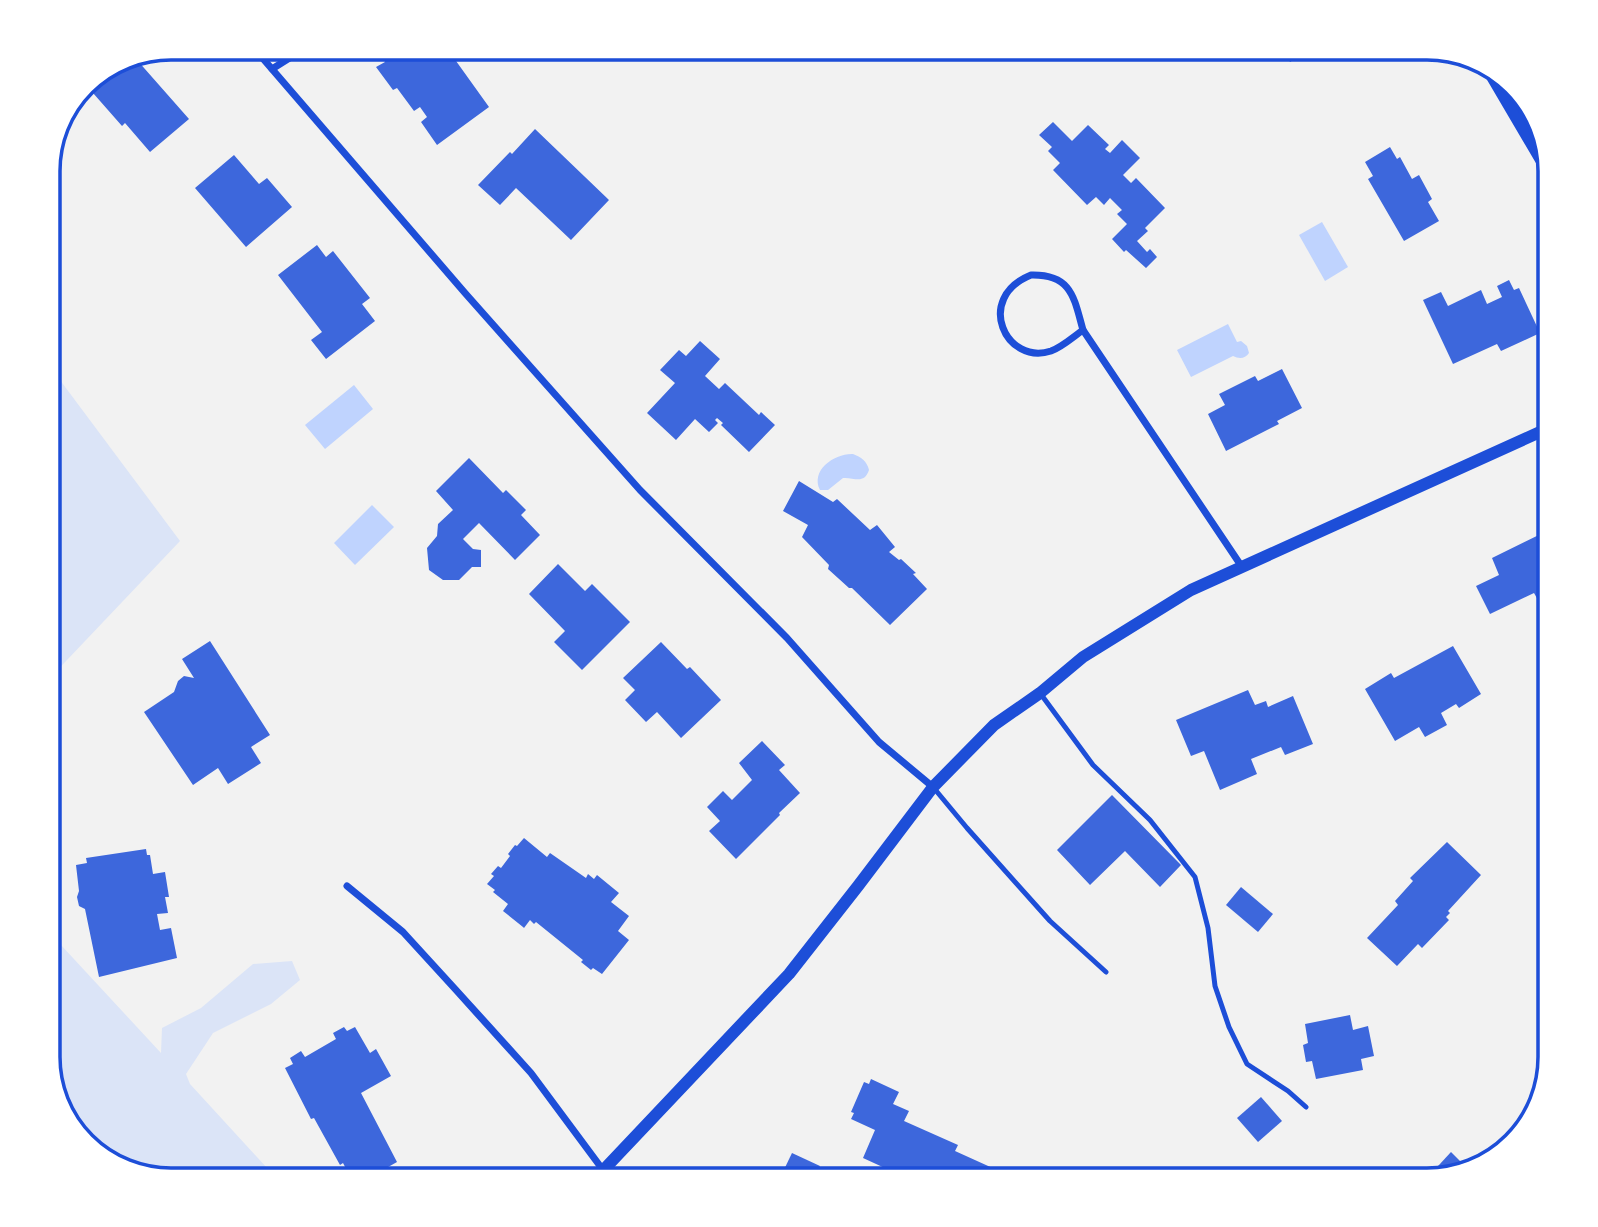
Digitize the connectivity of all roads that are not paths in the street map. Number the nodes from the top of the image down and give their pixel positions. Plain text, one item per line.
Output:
1 (264, 60) edge
2 (286, 60) edge
3 (272, 69) junction
4 (1497, 84) edge
5 (1536, 151) edge
6 (1083, 330) junction
7 (1538, 433) edge
8 (1242, 567) junction
9 (1040, 693) junction
10 (933, 787) junction
11 (347, 886) dead end
12 (1106, 972) dead end
13 (1306, 1107) dead end
14 (593, 1168) edge
15 (605, 1168) edge

1 - 3 street
2 - 3 street
3 - 10 street
4 - 5 street
6 - 6 street
6 - 8 street
7 - 8 street
8 - 9 street
9 - 10 street
9 - 13 lane
10 - 12 lane
10 - 15 street
11 - 14 street

